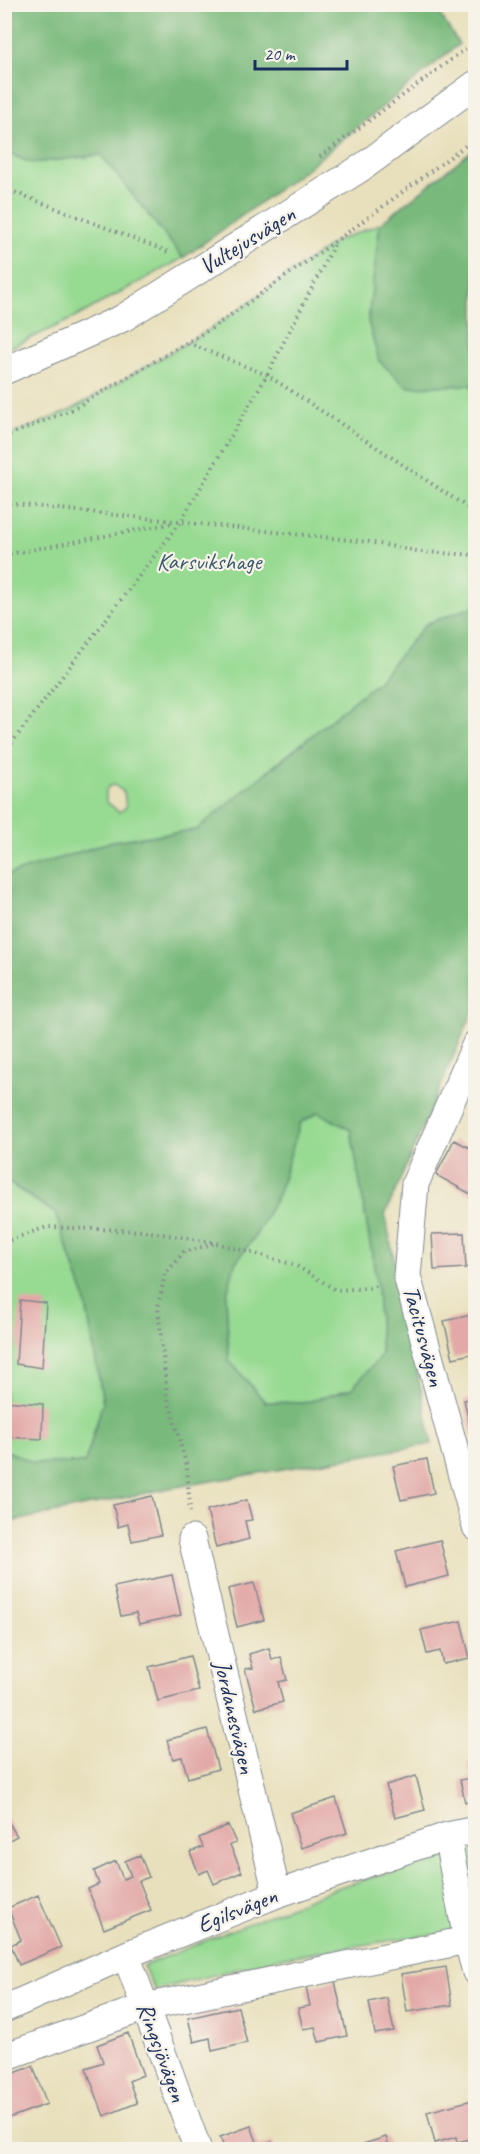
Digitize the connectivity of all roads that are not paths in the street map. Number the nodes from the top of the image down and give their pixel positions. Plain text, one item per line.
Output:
1 (476, 84) edge
2 (4, 371) edge
3 (476, 1044) edge
4 (476, 1527) edge
5 (192, 1539) road end
6 (476, 1830) edge
7 (447, 1836) junction
8 (277, 1894) junction
9 (471, 1938) edge
10 (126, 1955) junction
11 (476, 1972) edge
12 (8, 1999) edge
13 (145, 2007) junction
14 (4, 2057) edge
15 (198, 2150) edge

1 - 2 street, Vultejusvägen
3 - 4 street, Tacitusvägen
5 - 8 street, Jordanesvägen
6 - 7 street, Egilsvägen
7 - 8 street, Egilsvägen
7 - 9 street
8 - 10 street, Egilsvägen
9 - 11 street
9 - 13 street
10 - 12 street, Egilsvägen
10 - 13 street, Ringsjövägen
13 - 14 street
13 - 15 street, Ringsjövägen

